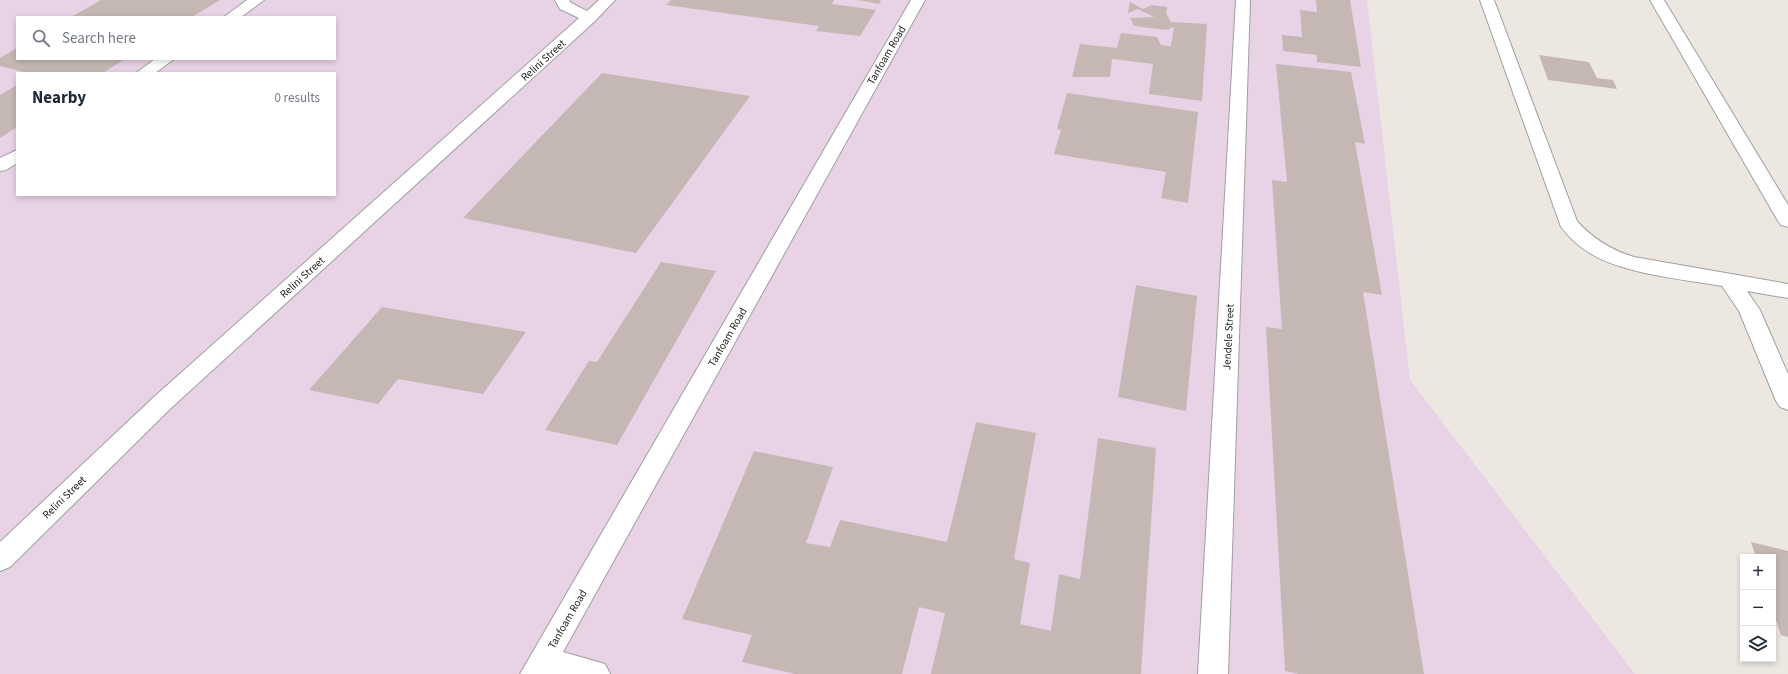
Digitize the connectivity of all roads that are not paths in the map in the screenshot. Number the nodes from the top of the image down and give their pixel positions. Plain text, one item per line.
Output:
1 (257, 0) edge
2 (562, 0) edge
3 (608, 0) edge
4 (918, 0) edge
5 (1243, 0) edge
6 (1487, 0) edge
7 (1657, 0) edge
8 (233, 16) edge
9 (590, 18) junction
10 (164, 60) edge
11 (146, 72) edge
12 (16, 156) edge
13 (0, 166) edge
14 (1788, 221) edge
15 (1730, 282) junction
16 (1788, 291) edge
17 (1788, 402) edge
18 (0, 559) edge
19 (540, 667) edge
20 (594, 674) edge
21 (1213, 674) edge

1 - 8 street
2 - 9 street
3 - 9 street, Relini Street
4 - 19 street, Tanfoam Road
5 - 21 street, Jendele Street
6 - 15 street
7 - 14 street
9 - 18 street, Relini Street
10 - 11 street
12 - 13 street
15 - 16 street
15 - 17 street
19 - 20 street

